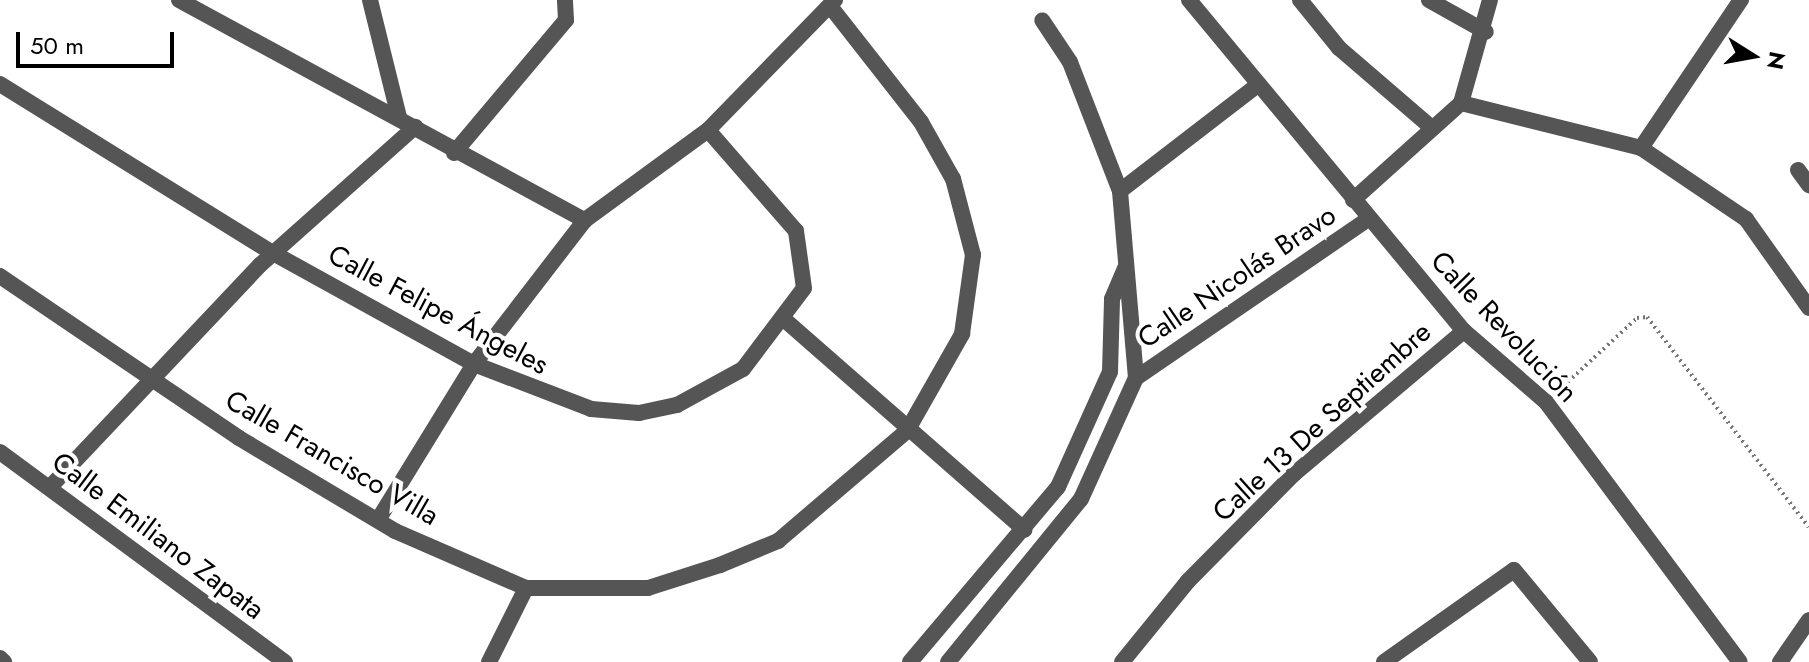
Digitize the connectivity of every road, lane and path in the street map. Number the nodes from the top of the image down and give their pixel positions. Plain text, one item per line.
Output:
1 (179, 0) edge
2 (370, 0) edge
3 (565, 0) edge
4 (1189, 0) edge
5 (1300, 0) edge
6 (1429, 0) edge
7 (1490, 0) edge
8 (1741, 0) edge
9 (832, 3) edge
10 (1042, 20) dead end
11 (1486, 32) junction
12 (0, 84) edge
13 (1259, 84) junction
14 (1461, 103) junction
15 (399, 117) junction
16 (415, 127) junction
17 (1432, 128) junction
18 (708, 130) junction
19 (1641, 148) junction
20 (454, 153) junction
21 (1798, 170) dead end
22 (1809, 185) edge
23 (1120, 191) junction
24 (1353, 200) junction
25 (1368, 219) junction
26 (585, 220) junction
27 (273, 253) junction
28 (1125, 268) junction
29 (0, 276) edge
30 (1809, 308) edge
31 (786, 321) junction
32 (1464, 331) junction
33 (474, 364) junction
34 (154, 377) junction
35 (1136, 378) junction
36 (1546, 402) junction
37 (907, 431) junction
38 (0, 452) edge
39 (52, 485) junction
40 (378, 520) junction
41 (1809, 527) edge
42 (1025, 530) junction
43 (526, 588) junction
44 (1809, 620) edge
45 (285, 662) edge
46 (489, 662) edge
47 (910, 662) edge
48 (948, 662) edge
49 (1122, 662) edge
50 (1384, 662) edge
51 (1590, 662) edge
52 (1740, 662) edge
53 (1780, 662) edge

1 - 15 street
2 - 15 street
3 - 20 street
4 - 13 street, Calle Revolución
5 - 17 street
6 - 11 street
7 - 11 street
8 - 19 street
9 - 18 street
9 - 37 street, Calle Francisco Villa
10 - 23 street
11 - 14 street
12 - 27 street, Calle Felipe Ángeles
13 - 23 street
13 - 24 street, Calle Revolución
14 - 17 street, Calle Nicolás Bravo
14 - 19 street
15 - 16 street
16 - 20 street
16 - 27 street
17 - 24 street, Calle Nicolás Bravo
18 - 26 street
18 - 31 street, Calle Felipe Ángeles
19 - 30 street
20 - 26 street
21 - 22 street
23 - 28 street
24 - 25 street, Calle Revolución
25 - 32 street, Calle Revolución
25 - 35 street, Calle Nicolás Bravo
26 - 33 street
27 - 33 street, Calle Felipe Ángeles
27 - 34 street
28 - 35 street
28 - 42 street
29 - 34 street, Calle Francisco Villa
31 - 33 street, Calle Felipe Ángeles
31 - 37 street
32 - 36 street, Calle Revolución
32 - 49 street, Calle 13 De Septiembre
33 - 40 street
34 - 39 street
34 - 40 street, Calle Francisco Villa
35 - 48 street
36 - 41 path
36 - 52 street, Calle Revolución
37 - 42 street
37 - 43 street, Calle Francisco Villa
38 - 39 street, Calle Emiliano Zapata
39 - 45 street, Calle Emiliano Zapata
40 - 43 street, Calle Francisco Villa
42 - 47 street
43 - 46 street
44 - 53 street
50 - 51 street

